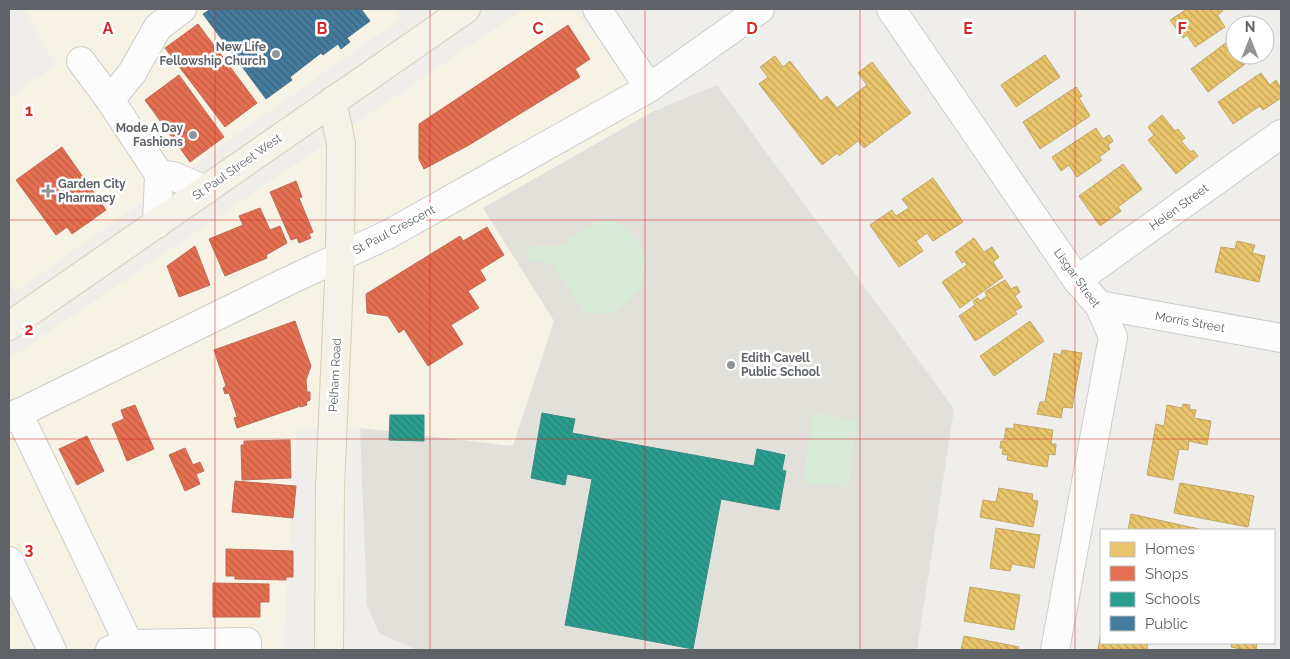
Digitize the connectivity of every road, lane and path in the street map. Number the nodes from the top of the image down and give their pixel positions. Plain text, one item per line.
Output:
1 (597, 9) edge
2 (760, 9) edge
3 (890, 9) edge
4 (166, 13) edge
5 (452, 13) edge
6 (81, 61) dead end
7 (649, 88) junction
8 (110, 100) junction
9 (332, 101) junction
10 (1281, 134) edge
11 (159, 174) junction
12 (206, 190) junction
13 (157, 224) junction
14 (340, 258) junction
15 (1078, 280) junction
16 (1099, 305) junction
17 (9, 326) edge
18 (1281, 338) edge
19 (14, 415) edge
20 (9, 561) edge
21 (119, 647) edge
22 (333, 649) edge
23 (52, 650) edge
24 (247, 650) edge
25 (1055, 650) edge

1 - 7 street
2 - 7 street, St Paul Crescent
3 - 15 street, Lisgar Street
4 - 8 street
5 - 9 main road, St Paul Street West
6 - 8 street
7 - 14 street, St Paul Crescent
8 - 11 street
9 - 12 main road, St Paul Street West
9 - 14 main road, Pelham Road
10 - 15 street, Helen Street
11 - 12 street
11 - 13 street
12 - 13 main road, St Paul Street West
13 - 17 main road, St Paul Street West
14 - 19 street, St Paul Crescent
14 - 22 main road, Pelham Road
15 - 16 street, Lisgar Street
16 - 18 street, Morris Street
16 - 25 street, Lisgar Street
19 - 21 street
20 - 23 street
21 - 24 street

